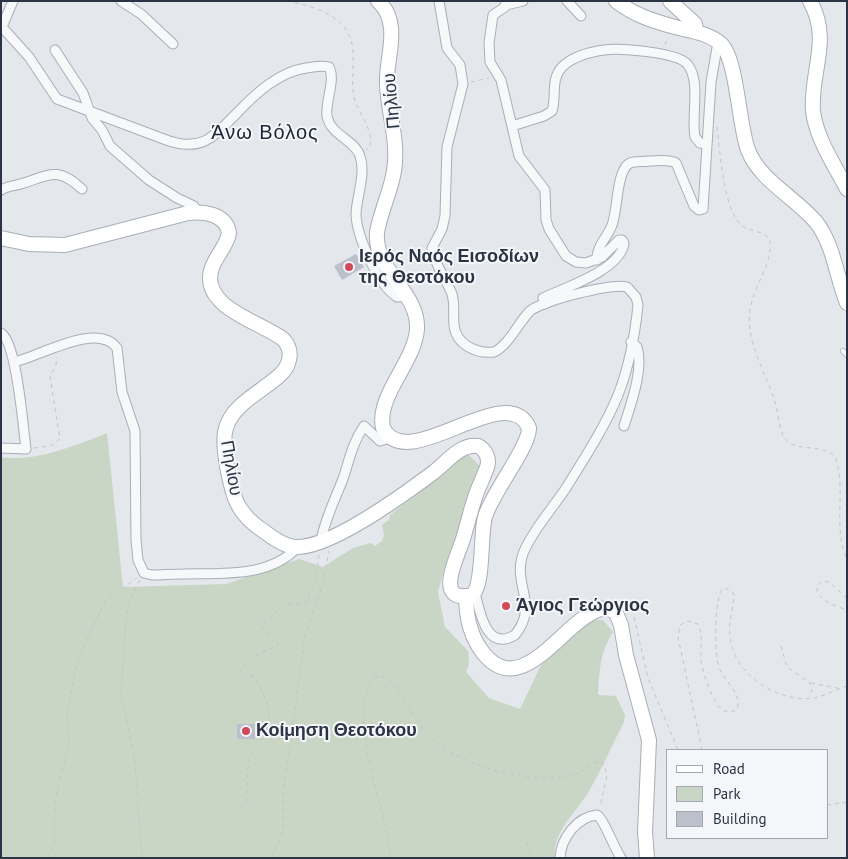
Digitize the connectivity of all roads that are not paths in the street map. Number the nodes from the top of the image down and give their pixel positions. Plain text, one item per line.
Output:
1 (12, 1) edge
2 (121, 1) edge
3 (378, 1) edge
4 (439, 1) edge
5 (523, 1) edge
6 (568, 1) edge
7 (616, 1) edge
8 (670, 1) edge
9 (810, 1) edge
10 (506, 3) edge
11 (580, 16) dead end
12 (2, 28) edge
13 (696, 32) junction
14 (718, 42) junction
15 (173, 44) dead end
16 (55, 50) dead end
17 (89, 112) junction
18 (512, 126) junction
19 (707, 144) junction
20 (82, 189) dead end
21 (847, 189) edge
22 (1, 190) edge
23 (198, 212) junction
24 (1, 238) edge
25 (597, 260) junction
26 (407, 296) junction
27 (847, 303) edge
28 (545, 304) junction
29 (1, 333) edge
30 (631, 342) junction
31 (14, 362) junction
32 (624, 426) dead end
33 (391, 438) junction
34 (1, 448) edge
35 (325, 540) junction
36 (298, 547) junction
37 (470, 595) junction
38 (647, 857) edge
39 (560, 858) edge
40 (621, 858) edge

1 - 12 street
2 - 15 street
3 - 26 main road, Πηλίου
4 - 28 street
5 - 10 street
6 - 11 street
7 - 13 main road
8 - 13 main road
9 - 21 main road
10 - 18 street
12 - 17 street
13 - 14 main road
14 - 19 street
14 - 27 main road
16 - 17 street
17 - 23 street
17 - 26 street
18 - 19 street
18 - 25 street
19 - 25 street
20 - 22 street
23 - 24 main road
23 - 36 main road, Πηλίου
25 - 28 street
26 - 33 main road, Πηλίου
28 - 30 street
29 - 31 street
30 - 32 street
30 - 37 street
31 - 34 street
31 - 36 street
33 - 35 street
33 - 37 main road
35 - 36 main road
35 - 37 main road
37 - 38 main road
39 - 40 street

